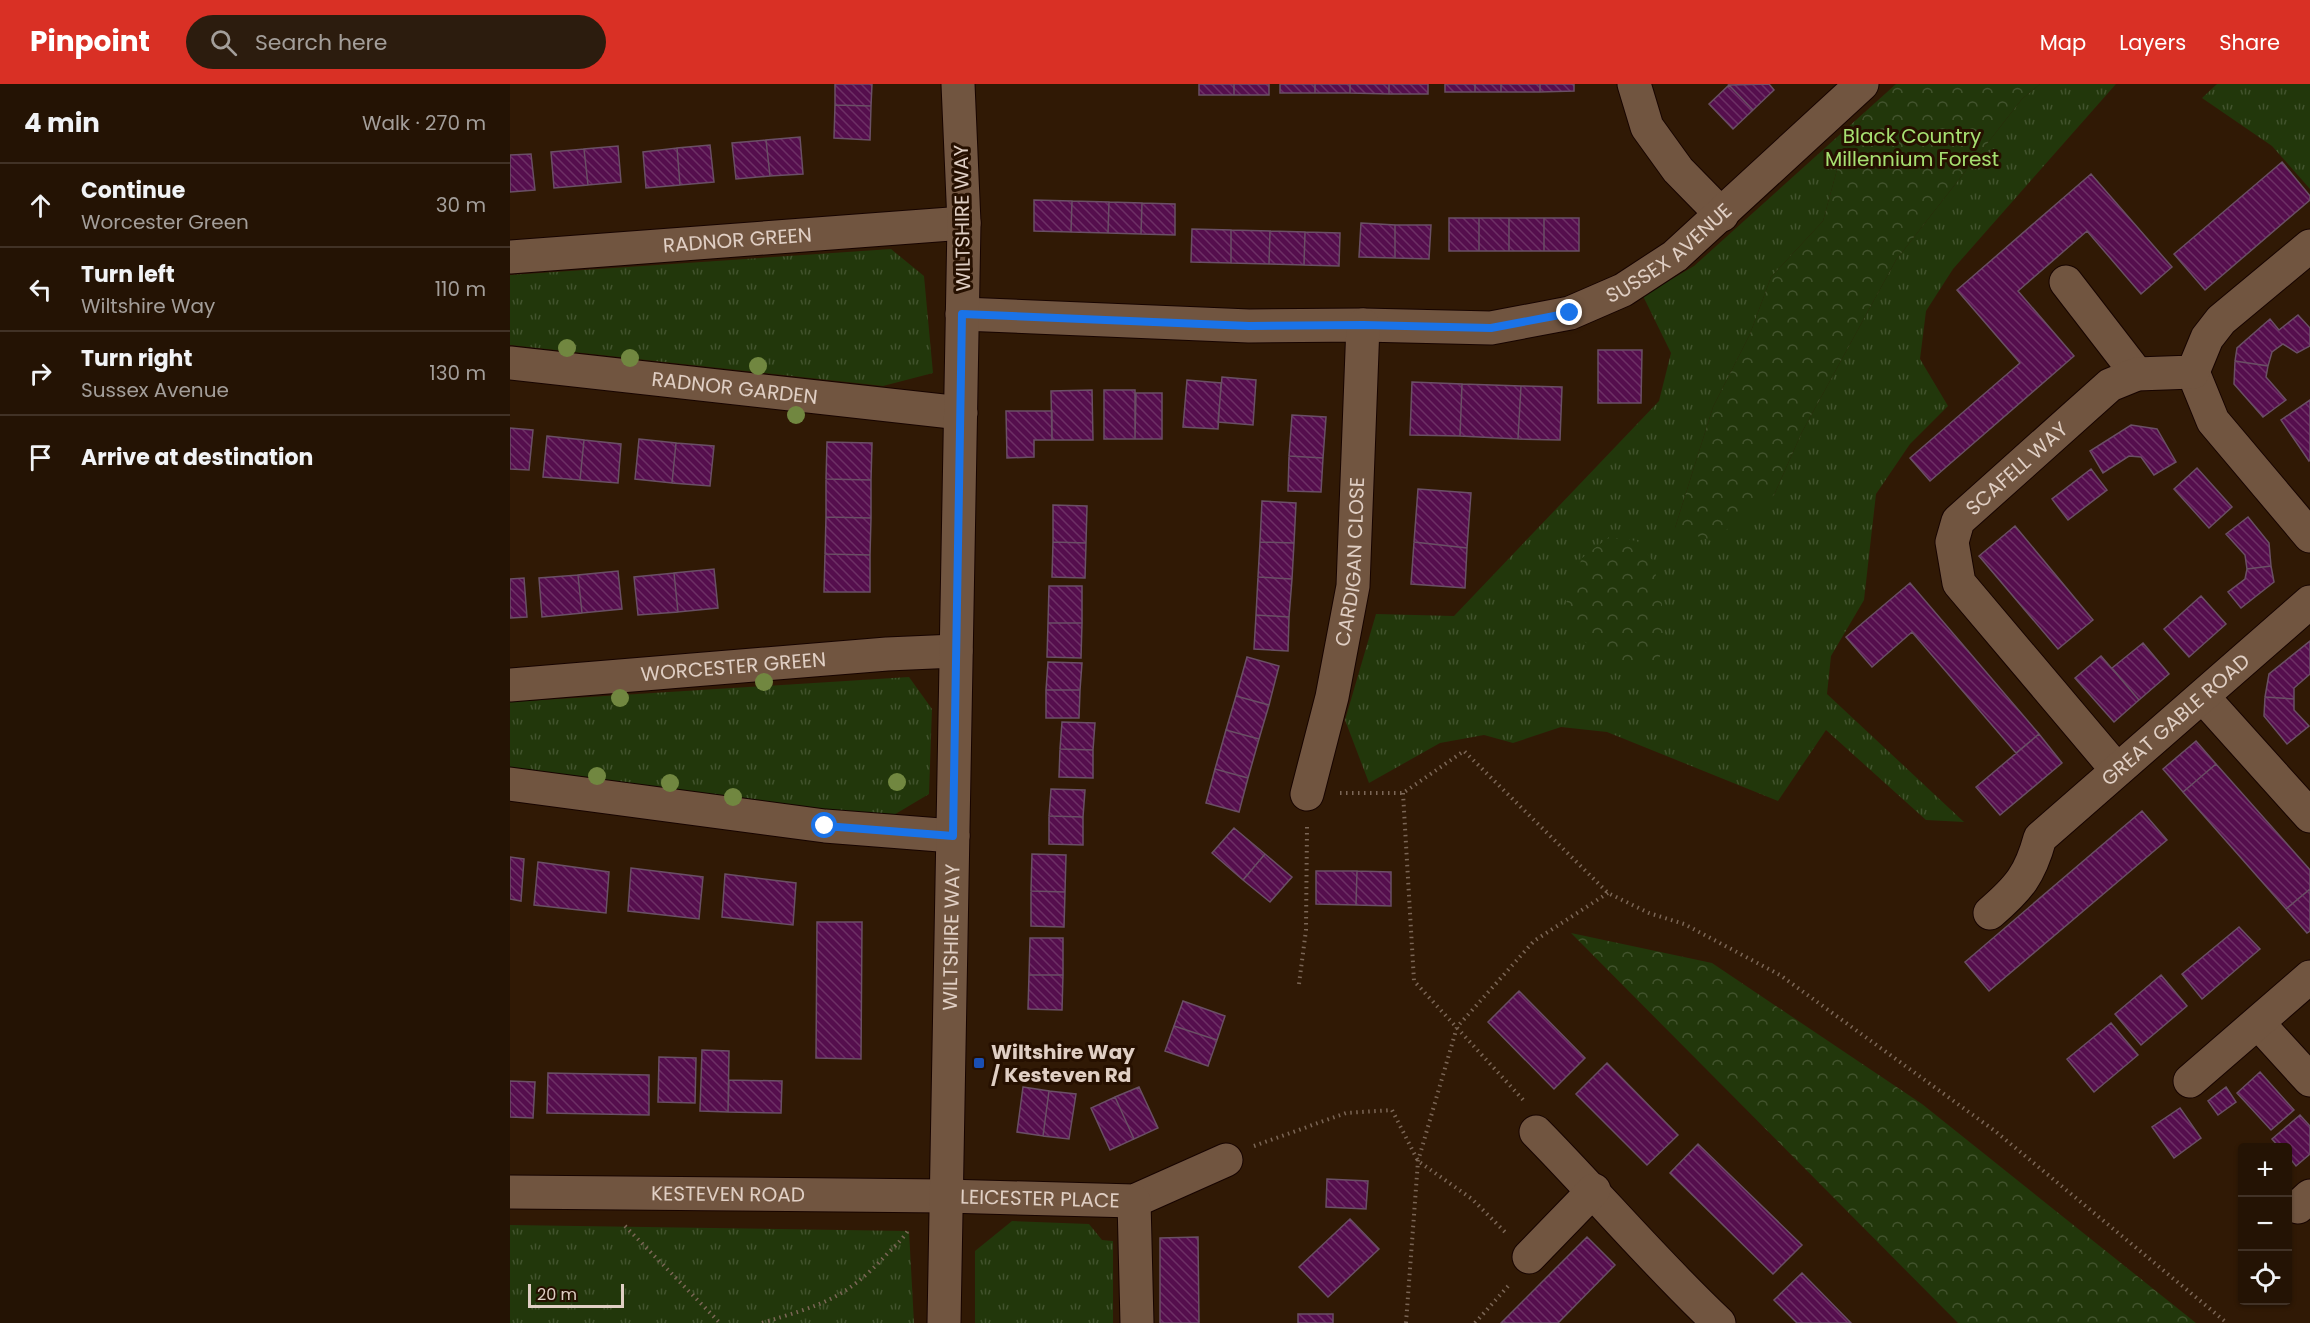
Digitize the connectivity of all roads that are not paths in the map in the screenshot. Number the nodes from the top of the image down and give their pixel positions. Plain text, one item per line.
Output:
1 (958, 84) edge
2 (1634, 84) edge
3 (1862, 84) edge
4 (1722, 215) junction
5 (964, 224) junction
6 (2310, 246) edge
7 (510, 257) edge
8 (2067, 282) dead end
9 (962, 314) junction
10 (1363, 325) junction
11 (510, 363) edge
12 (2193, 372) junction
13 (2137, 374) junction
14 (961, 413) junction
15 (2310, 536) edge
16 (2310, 602) edge
17 (956, 651) junction
18 (510, 685) edge
19 (2203, 697) junction
20 (2117, 770) junction
21 (510, 784) edge
22 (1307, 794) road end
23 (2310, 816) edge
24 (953, 836) junction
25 (1990, 913) dead end
26 (2310, 977) edge
27 (2258, 1023) junction
28 (2310, 1080) edge
29 (2190, 1081) dead end
30 (1536, 1132) road end
31 (1226, 1160) road end
32 (1594, 1190) junction
33 (510, 1192) edge
34 (945, 1196) junction
35 (1134, 1201) junction
36 (1529, 1257) road end
37 (944, 1323) edge
38 (1137, 1323) edge
39 (1719, 1323) edge

1 - 5 street, WILTSHIRE WAY
2 - 4 street
3 - 4 street, SUSSEX AVENUE
4 - 10 street, SUSSEX AVENUE
5 - 7 street, RADNOR GREEN
5 - 9 street, WILTSHIRE WAY
6 - 12 street
8 - 13 street
9 - 10 street, SUSSEX AVENUE
9 - 14 street, WILTSHIRE WAY
10 - 22 street, CARDIGAN CLOSE
11 - 14 street, RADNOR GARDEN
12 - 13 street, SCAFELL WAY
12 - 15 street
13 - 20 street, SCAFELL WAY
14 - 17 street, WILTSHIRE WAY
16 - 19 street, GREAT GABLE ROAD
17 - 18 street, WORCESTER GREEN
17 - 24 street, WILTSHIRE WAY
19 - 20 street, GREAT GABLE ROAD
19 - 23 street
20 - 25 street, GREAT GABLE ROAD
21 - 24 street
24 - 34 street, WILTSHIRE WAY
26 - 27 street
27 - 28 street
27 - 29 street
30 - 32 street
31 - 35 street, LEICESTER PLACE
32 - 36 street
32 - 39 street
33 - 34 street, KESTEVEN ROAD
34 - 35 street, LEICESTER PLACE
34 - 37 street, WILTSHIRE WAY
35 - 38 street, LEICESTER PLACE

